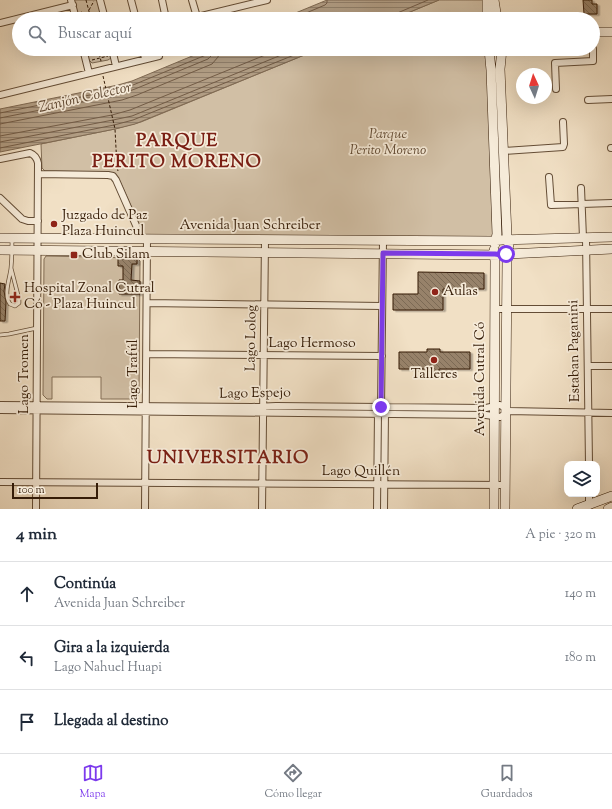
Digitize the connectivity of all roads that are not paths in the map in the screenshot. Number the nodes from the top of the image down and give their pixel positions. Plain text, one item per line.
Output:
1 (100, 0) edge
2 (131, 0) edge
3 (162, 0) edge
4 (192, 0) edge
5 (267, 0) edge
6 (487, 0) edge
7 (494, 0) edge
8 (254, 2) edge
9 (72, 3) edge
10 (40, 12) edge
11 (103, 12) edge
12 (134, 12) edge
13 (165, 12) edge
14 (196, 12) edge
15 (216, 12) edge
16 (487, 12) edge
17 (496, 12) edge
18 (12, 20) edge
19 (0, 23) edge
20 (600, 32) edge
21 (612, 32) edge
22 (85, 56) edge
23 (112, 56) edge
24 (144, 56) edge
25 (159, 56) dead end
26 (489, 56) edge
27 (501, 56) edge
28 (593, 56) edge
29 (145, 60) junction
30 (116, 66) junction
31 (89, 73) junction
32 (556, 89) dead end
33 (0, 95) edge
34 (612, 99) edge
35 (588, 100) dead end
36 (563, 122) dead end
37 (504, 151) junction
38 (494, 152) junction
39 (0, 159) edge
40 (38, 174) junction
41 (549, 177) dead end
42 (581, 188) dead end
43 (0, 198) edge
44 (612, 203) edge
45 (582, 204) junction
46 (38, 221) junction
47 (612, 237) edge
48 (0, 238) edge
49 (12, 238) junction
50 (584, 238) junction
51 (38, 239) junction
52 (145, 239) junction
53 (265, 240) junction
54 (383, 241) junction
55 (502, 247) junction
56 (612, 248) edge
57 (0, 250) edge
58 (12, 250) junction
59 (586, 250) junction
60 (38, 251) junction
61 (147, 252) junction
62 (264, 252) junction
63 (383, 253) junction
64 (11, 268) junction
65 (147, 303) junction
66 (264, 305) junction
67 (382, 306) junction
68 (495, 309) junction
69 (507, 309) junction
70 (587, 309) junction
71 (612, 309) edge
72 (37, 328) junction
73 (0, 335) edge
74 (146, 354) junction
75 (263, 355) junction
76 (382, 356) junction
77 (588, 366) junction
78 (612, 366) edge
79 (0, 405) edge
80 (36, 407) junction
81 (382, 407) junction
82 (146, 409) junction
83 (263, 409) junction
84 (0, 410) edge
85 (494, 411) junction
86 (506, 411) junction
87 (588, 413) junction
88 (612, 413) edge
89 (378, 414) junction
90 (385, 414) junction
91 (589, 461) edge
92 (0, 482) edge
93 (36, 482) junction
94 (146, 483) junction
95 (262, 484) junction
96 (377, 484) junction
97 (385, 484) junction
98 (494, 485) junction
99 (505, 485) junction
100 (612, 496) edge
101 (589, 507) edge
102 (612, 507) edge
103 (36, 509) edge
104 (145, 509) edge
105 (262, 509) edge
106 (377, 509) edge
107 (384, 509) edge
108 (494, 509) edge
109 (505, 509) edge
110 (577, 509) edge
111 (608, 509) edge

1 - 11 street
2 - 12 street
3 - 13 street
4 - 14 street
5 - 8 street
6 - 16 main road
7 - 17 main road
8 - 15 street
9 - 10 street
18 - 19 street
20 - 21 main road
22 - 31 street
23 - 30 street
24 - 29 street
25 - 29 street
26 - 38 main road, Avenida Cutral Có
27 - 37 main road, Avenida Cutral Có
28 - 32 street
29 - 30 street
30 - 31 street
31 - 33 street
34 - 35 street
36 - 37 street
37 - 38 street
37 - 55 main road, Avenida Cutral Có
38 - 55 main road, Avenida Cutral Có
39 - 40 street, Lago Tromen
40 - 46 street, Lago Tromen
40 - 52 street
41 - 45 street
42 - 45 street, Estaban Paganini
43 - 46 street
44 - 45 street
45 - 50 street, Estaban Paganini
46 - 51 street, Lago Tromen
47 - 50 main road, Avenida Juan Schreiber
48 - 49 main road, Avenida Juan Schreiber
49 - 51 main road, Avenida Juan Schreiber
49 - 58 lane
50 - 55 main road, Avenida Juan Schreiber
50 - 59 street, Estaban Paganini
51 - 52 main road, Avenida Juan Schreiber
51 - 60 street, Lago Tromen
52 - 53 main road, Avenida Juan Schreiber
52 - 61 street, Lago Trafúl
53 - 54 main road, Avenida Juan Schreiber
53 - 62 street, Lago Lolog
54 - 55 main road, Avenida Juan Schreiber
54 - 63 street
55 - 59 main road, Avenida Juan Schreiber
55 - 63 main road, Avenida Juan Schreiber
55 - 68 main road, Avenida Cutral Có
55 - 69 main road, Avenida Cutral Có
56 - 59 main road, Avenida Juan Schreiber
57 - 58 main road, Avenida Juan Schreiber
58 - 60 main road, Avenida Juan Schreiber
58 - 64 lane
59 - 70 street, Estaban Paganini
60 - 61 main road, Avenida Juan Schreiber
60 - 72 street, Lago Tromen
61 - 62 main road, Avenida Juan Schreiber
61 - 65 street, Lago Trafúl
62 - 63 main road, Avenida Juan Schreiber
62 - 66 street, Lago Lolog
63 - 67 street
64 - 64 lane
65 - 66 street
65 - 74 street, Lago Trafúl
66 - 67 street
66 - 75 street, Lago Lolog
67 - 76 street
68 - 69 street
68 - 85 main road, Avenida Cutral Có
69 - 70 street
69 - 86 main road, Avenida Cutral Có
70 - 71 street
70 - 77 street, Estaban Paganini
72 - 73 lane
72 - 80 street, Lago Tromen
74 - 75 street, Lago Hermoso
74 - 82 street, Lago Trafúl
75 - 76 street, Lago Hermoso
75 - 83 street, Lago Lolog
76 - 81 street
77 - 78 street
77 - 87 street, Estaban Paganini
79 - 80 street, Lago Espejo
80 - 82 street, Lago Espejo
80 - 84 street, Lago Espejo
80 - 93 street, Lago Tromen
81 - 83 street, Lago Espejo
81 - 85 street, Lago Espejo
81 - 89 street
81 - 90 street
82 - 83 street, Lago Espejo
82 - 94 street, Lago Trafúl
83 - 89 street, Lago Espejo
83 - 95 street, Lago Lolog
85 - 86 street, Lago Espejo
85 - 86 street, Lago Espejo
85 - 90 street, Lago Espejo
85 - 98 main road, Avenida Cutral Có
86 - 87 street, Lago Espejo
86 - 99 main road, Avenida Cutral Có
87 - 88 street, Lago Espejo
87 - 91 street, Estaban Paganini
89 - 90 street, Lago Espejo
89 - 96 street
90 - 97 street
92 - 93 street, Lago Quillén
93 - 94 street, Lago Quillén
93 - 103 street, Lago Tromen
94 - 95 street, Lago Quillén
94 - 104 street, Lago Trafúl
95 - 96 street, Lago Quillén
95 - 105 street, Lago Lolog
96 - 97 street, Lago Quillén
96 - 106 street
97 - 98 street, Lago Quillén
97 - 107 street
98 - 99 street, Lago Quillén
98 - 108 main road, Avenida Cutral Có
99 - 109 main road, Avenida Cutral Có
100 - 101 main road
101 - 110 main road
102 - 111 main road

